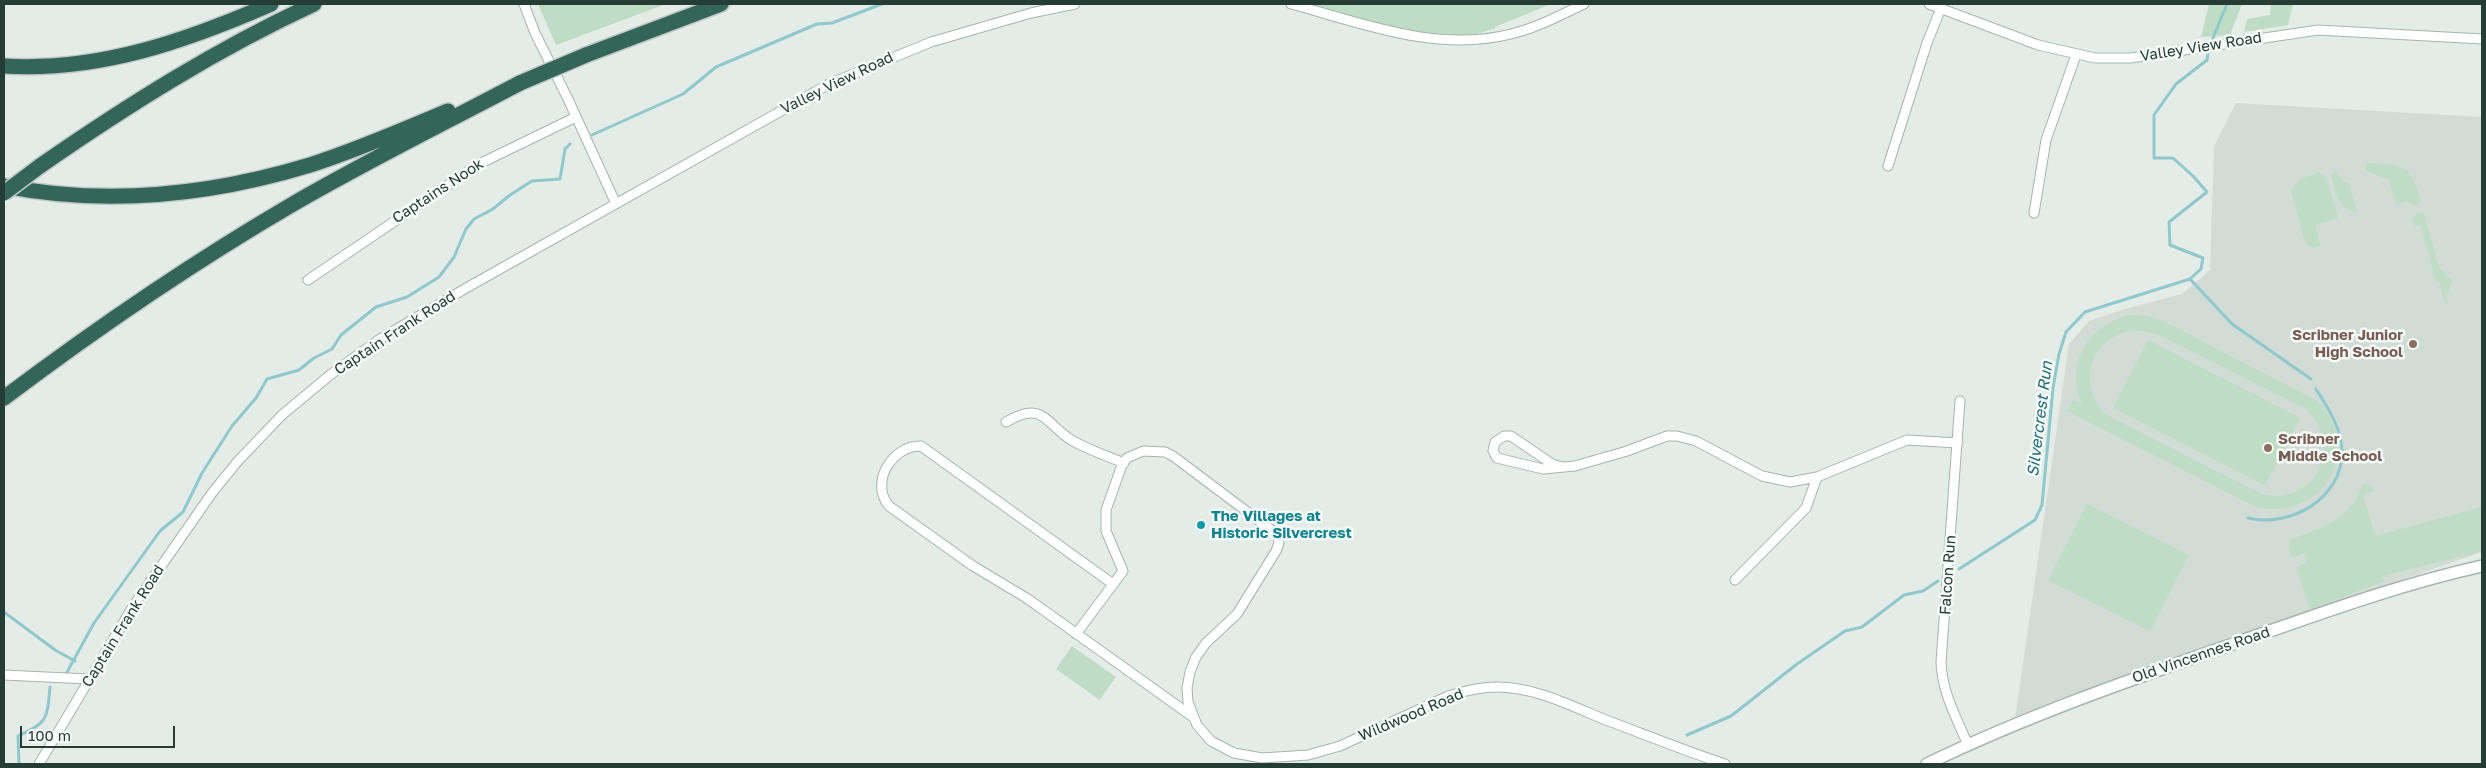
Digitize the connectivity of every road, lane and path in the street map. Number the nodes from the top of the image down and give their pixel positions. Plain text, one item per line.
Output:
1 (271, 4) edge
2 (314, 4) edge
3 (524, 4) edge
4 (721, 4) edge
5 (1075, 4) edge
6 (1291, 4) edge
7 (1584, 4) edge
8 (1929, 4) edge
9 (1941, 8) junction
10 (2482, 39) edge
11 (2076, 55) junction
12 (4, 66) edge
13 (520, 83) junction
14 (576, 116) junction
15 (1888, 166) dead end
16 (4, 186) edge
17 (4, 193) edge
18 (616, 204) junction
19 (2034, 214) dead end
20 (308, 280) dead end
21 (4, 398) edge
22 (1960, 401) dead end
23 (1006, 422) dead end
24 (1958, 443) junction
25 (1124, 463) junction
26 (1563, 467) junction
27 (1817, 477) junction
28 (2482, 566) edge
29 (1735, 580) dead end
30 (1113, 584) junction
31 (1076, 634) junction
32 (4, 675) edge
33 (88, 679) junction
34 (1193, 718) junction
35 (1968, 745) junction
36 (39, 764) edge
37 (1725, 764) edge
38 (1927, 764) edge

1 - 12 highway
2 - 17 highway, bridge
3 - 14 street
4 - 13 highway, bridge
5 - 18 street, Valley View Road
6 - 7 street
8 - 9 street, Valley View Road
9 - 11 street, Valley View Road
9 - 15 street
10 - 11 street, Valley View Road
11 - 19 street
13 - 16 highway
13 - 21 highway
14 - 18 street
14 - 20 street, Captains Nook
18 - 33 street, Captain Frank Road
22 - 24 street, Falcon Run
23 - 25 street
24 - 27 street
24 - 35 street, Falcon Run
25 - 30 street
25 - 34 street, Wildwood Road
26 - 26 street
26 - 27 street
27 - 29 street
28 - 35 street, Old Vincennes Road
30 - 31 street
30 - 31 street
31 - 34 street
32 - 33 street
33 - 36 street, Captain Frank Road
34 - 37 street, Wildwood Road
35 - 38 street, Old Vincennes Road

